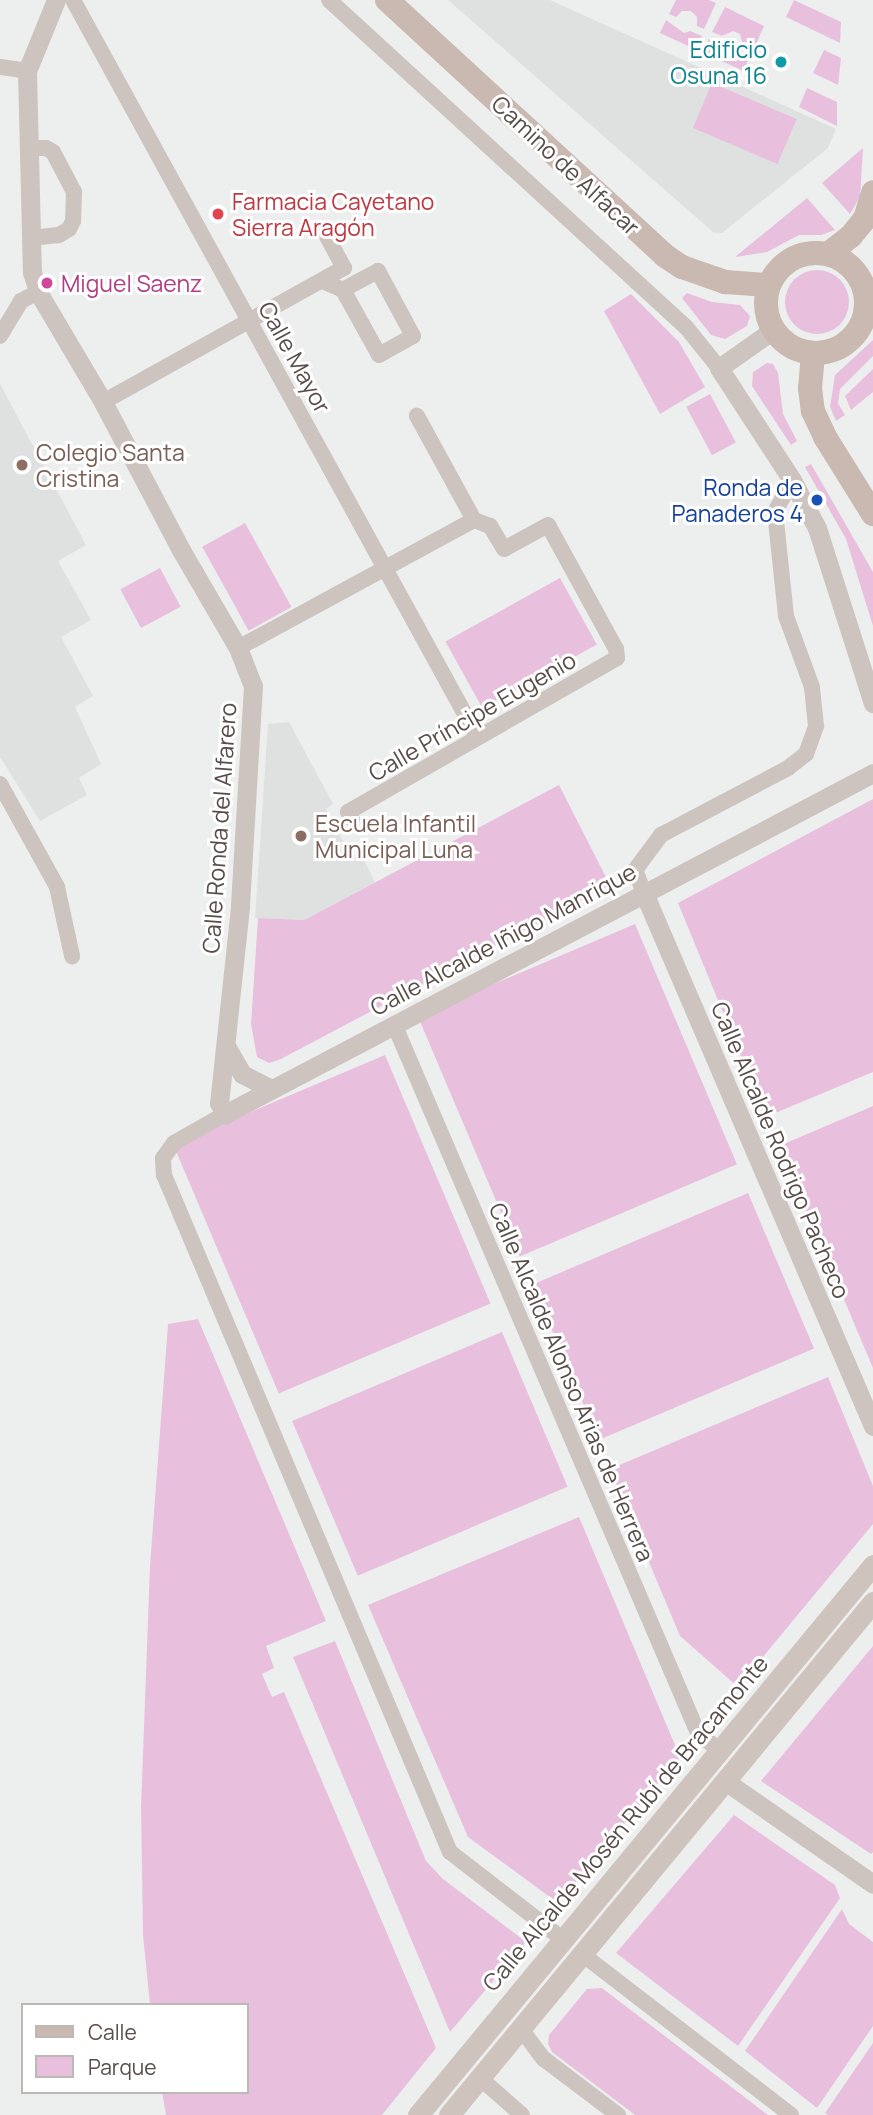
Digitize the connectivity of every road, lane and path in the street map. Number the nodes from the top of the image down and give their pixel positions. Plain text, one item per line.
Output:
1 (56, 0) edge
2 (73, 0) edge
3 (329, 0) edge
4 (387, 0) edge
5 (0, 67) edge
6 (27, 71) junction
7 (30, 148) junction
8 (873, 192) edge
9 (324, 231) dead end
10 (32, 238) junction
11 (828, 254) junction
12 (322, 281) junction
13 (869, 281) edge
14 (769, 285) junction
15 (343, 290) junction
16 (37, 292) junction
17 (249, 321) junction
18 (773, 330) junction
19 (0, 336) edge
20 (813, 354) junction
21 (719, 368) junction
22 (103, 402) junction
23 (417, 416) dead end
24 (792, 480) junction
25 (873, 514) edge
26 (474, 520) junction
27 (387, 567) junction
28 (238, 649) junction
29 (873, 703) edge
30 (477, 736) junction
31 (873, 773) edge
32 (0, 784) edge
33 (350, 816) dead end
34 (644, 893) junction
35 (72, 956) dead end
36 (394, 1024) junction
37 (226, 1046) junction
38 (271, 1089) junction
39 (225, 1114) junction
40 (873, 1426) edge
41 (873, 1565) edge
42 (873, 1602) edge
43 (719, 1751) junction
44 (725, 1781) junction
45 (873, 1884) edge
46 (564, 1940) junction
47 (582, 1954) junction
48 (521, 2029) junction
49 (480, 2078) junction
50 (418, 2115) edge
51 (449, 2115) edge
52 (522, 2115) edge
53 (618, 2115) edge
54 (791, 2115) edge

1 - 6 street
2 - 17 street, Calle Mayor
3 - 21 street
4 - 14 main road, Camino de Alfacar
5 - 6 street
6 - 7 street
7 - 10 street
7 - 10 street
8 - 11 main road
9 - 12 street
10 - 16 street
11 - 13 main road
11 - 14 main road
12 - 15 street
12 - 17 street
13 - 20 main road
14 - 18 main road
15 - 15 street
16 - 19 street
16 - 22 street, Calle Ronda del Alfarero
17 - 22 street
17 - 27 street, Calle Mayor
18 - 20 main road
18 - 21 street
20 - 25 main road
21 - 24 street
22 - 28 street, Calle Ronda del Alfarero
23 - 26 street
24 - 29 street
24 - 34 street
26 - 27 street
26 - 30 street, Calle Príncipe Eugenio
27 - 28 street
27 - 30 street, Calle Mayor
28 - 37 street, Calle Ronda del Alfarero
30 - 33 street, Calle Príncipe Eugenio
31 - 34 street, Calle Alcalde Iñigo Manrique
32 - 35 street
34 - 36 street, Calle Alcalde Iñigo Manrique
34 - 40 street, Calle Alcalde Rodrigo Pacheco
36 - 38 street, Calle Alcalde Iñigo Manrique
36 - 43 street, Calle Alcalde Alonso Arias de Herrera
37 - 38 street
37 - 39 street, Calle Ronda del Alfarero
38 - 39 street, Calle Alcalde Iñigo Manrique
39 - 46 street, Calle Alcalde Iñigo Manrique
41 - 43 main road, Calle Alcalde Mosén Rubí de Bracamonte
42 - 44 main road
43 - 46 main road, Calle Alcalde Mosén Rubí de Bracamonte
44 - 45 street
44 - 47 main road
46 - 50 main road, Calle Alcalde Mosén Rubí de Bracamonte
47 - 48 main road
47 - 54 street
48 - 49 main road
48 - 53 street
49 - 51 main road
49 - 52 street

